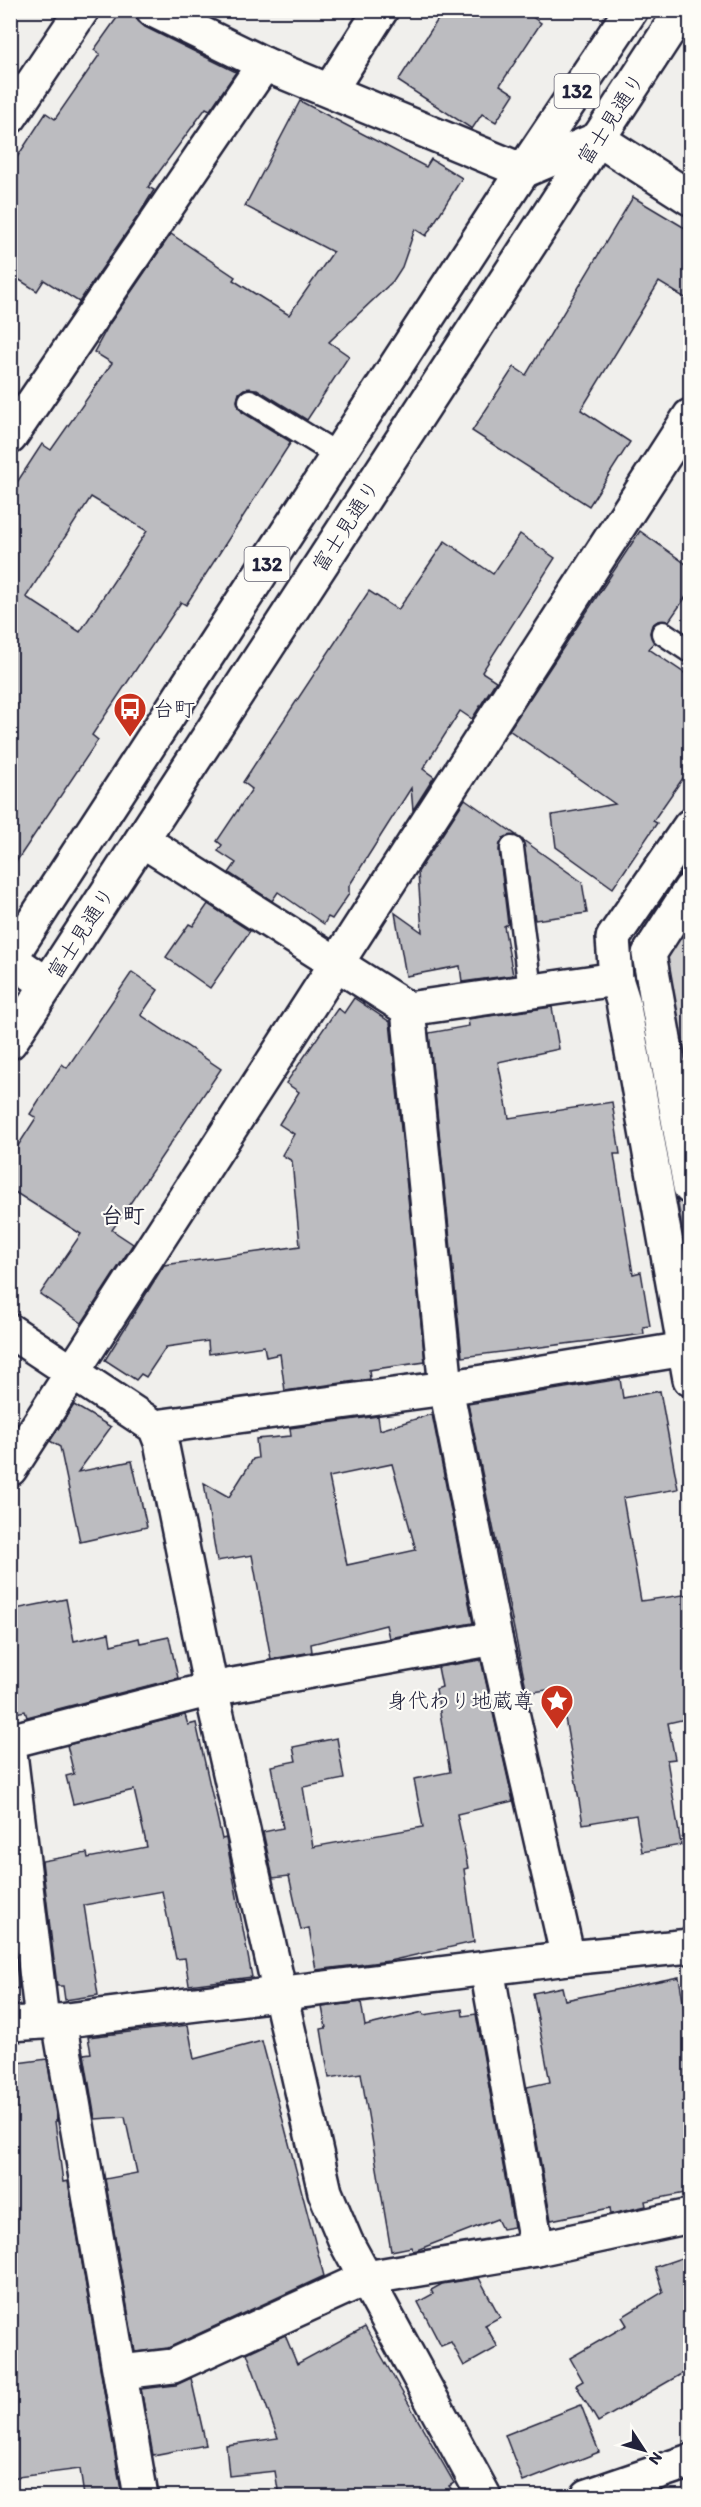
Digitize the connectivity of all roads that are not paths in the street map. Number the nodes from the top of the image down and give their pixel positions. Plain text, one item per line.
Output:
1 (82, 10) edge
2 (153, 10) edge
3 (381, 10) edge
4 (631, 10) edge
5 (682, 10) edge
6 (264, 64) junction
7 (330, 90) junction
8 (10, 117) edge
9 (598, 140) junction
10 (523, 171) junction
11 (690, 198) edge
12 (250, 402) dead end
13 (690, 416) edge
14 (10, 437) edge
15 (338, 455) junction
16 (663, 633) dead end
17 (690, 651) edge
18 (690, 826) edge
19 (142, 840) junction
20 (512, 848) dead end
21 (690, 890) edge
22 (10, 958) edge
23 (338, 963) junction
24 (616, 979) junction
25 (47, 984) junction
26 (530, 990) junction
27 (408, 1009) junction
28 (10, 1042) edge
29 (690, 1187) edge
30 (10, 1331) edge
31 (688, 1364) edge
32 (72, 1371) junction
33 (446, 1388) junction
34 (155, 1427) junction
35 (10, 1469) edge
36 (495, 1638) junction
37 (211, 1689) junction
38 (10, 1741) edge
39 (10, 1754) edge
40 (690, 1946) edge
41 (568, 1958) junction
42 (488, 1969) junction
43 (279, 1993) junction
44 (51, 2020) junction
45 (10, 2024) edge
46 (690, 2216) edge
47 (537, 2248) junction
48 (366, 2278) junction
49 (121, 2372) junction
50 (690, 2461) edge
51 (141, 2496) edge
52 (484, 2496) edge
53 (588, 2496) edge

1 - 8 main road
2 - 6 main road
3 - 7 main road
4 - 10 main road, 富士見通り / 132
5 - 9 main road, 富士見通り / 132
6 - 7 main road
6 - 14 main road
7 - 10 main road
9 - 10 main road
9 - 11 main road
9 - 19 main road, 富士見通り / 132
10 - 15 main road, 富士見通り / 132
12 - 15 lane
13 - 23 main road
15 - 22 main road, 富士見通り / 132
16 - 17 lane
18 - 24 main road
19 - 23 main road
19 - 25 main road, 富士見通り / 132
20 - 26 lane
21 - 29 main road
22 - 25 main road
23 - 27 main road
23 - 32 main road
24 - 26 main road
24 - 31 main road
25 - 28 main road, 富士見通り / 132
26 - 27 main road
27 - 33 main road
30 - 32 main road
31 - 33 main road
32 - 34 main road
32 - 35 main road
33 - 34 main road
33 - 36 main road
34 - 37 main road
36 - 37 main road
36 - 41 main road
37 - 38 main road
37 - 43 main road
39 - 44 main road
40 - 41 main road
41 - 42 main road
42 - 43 main road
42 - 47 main road
43 - 44 main road
43 - 48 main road
44 - 45 main road
44 - 49 main road
46 - 47 main road
47 - 48 main road
48 - 49 main road
48 - 52 main road
49 - 51 main road
50 - 53 main road

